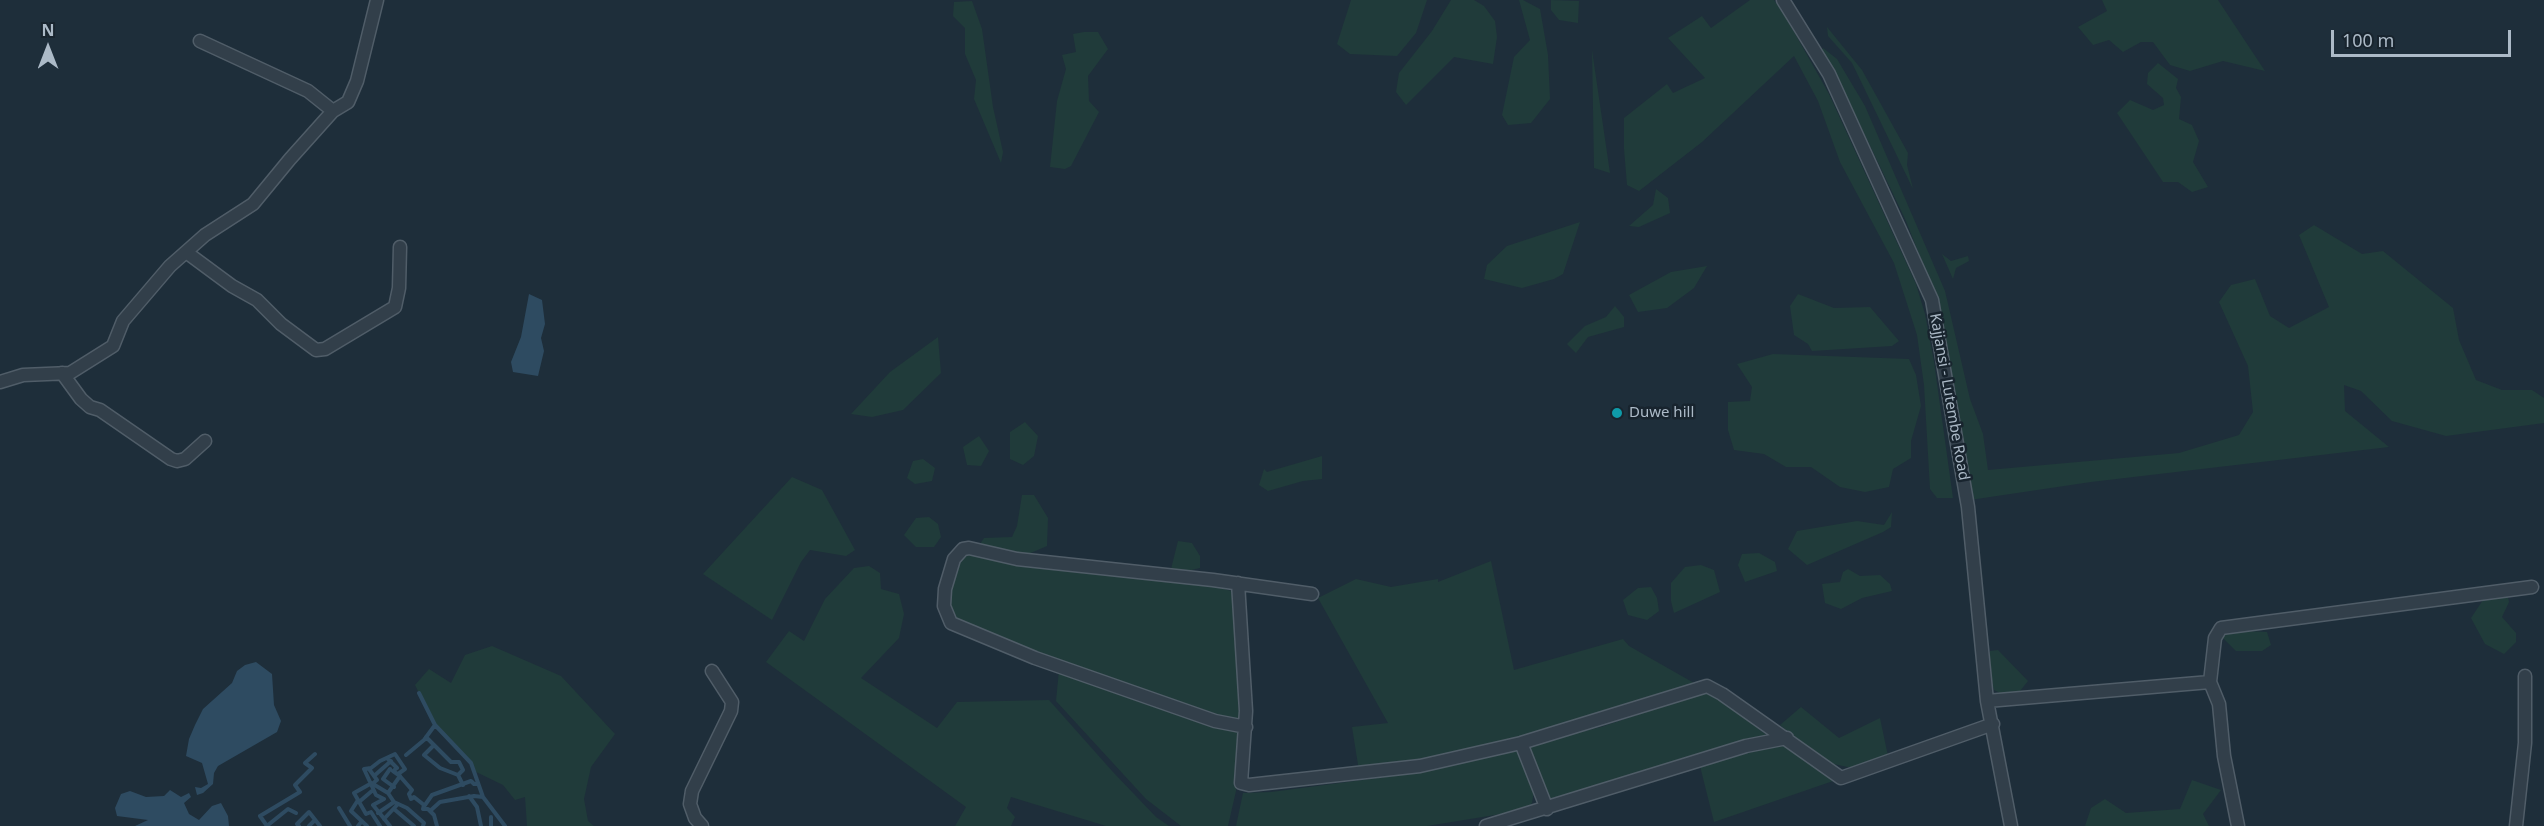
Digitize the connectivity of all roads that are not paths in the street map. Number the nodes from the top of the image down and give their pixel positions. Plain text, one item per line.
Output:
1 (377, 0) edge
2 (1783, 0) edge
3 (200, 41) dead end
4 (333, 111) junction
5 (400, 247) dead end
6 (186, 252) junction
7 (62, 373) junction
8 (0, 379) edge
9 (205, 441) dead end
10 (1238, 583) junction
11 (2532, 587) dead end
12 (1312, 594) dead end
13 (712, 671) dead end
14 (2525, 675) dead end
15 (2210, 682) junction
16 (1987, 700) junction
17 (1993, 724) junction
18 (1246, 727) junction
19 (1787, 738) junction
20 (1521, 743) junction
21 (1547, 809) junction
22 (702, 826) edge
23 (1486, 826) edge
24 (2011, 826) edge
25 (2238, 826) edge
26 (2516, 826) edge

1 - 4 street
2 - 16 street, Kajjansi - Lutembe Road
3 - 4 street
4 - 6 street
5 - 6 street
6 - 7 street
7 - 8 street
7 - 9 street
10 - 12 street
10 - 18 street
10 - 18 street
11 - 15 street
13 - 22 street
14 - 26 street
15 - 16 street
15 - 25 street
16 - 17 street, Kajjansi - Lutembe Road
17 - 19 street
17 - 24 street, Kajjansi - Lutembe Road
18 - 20 street
19 - 20 street
19 - 21 street
20 - 21 street
21 - 23 street

